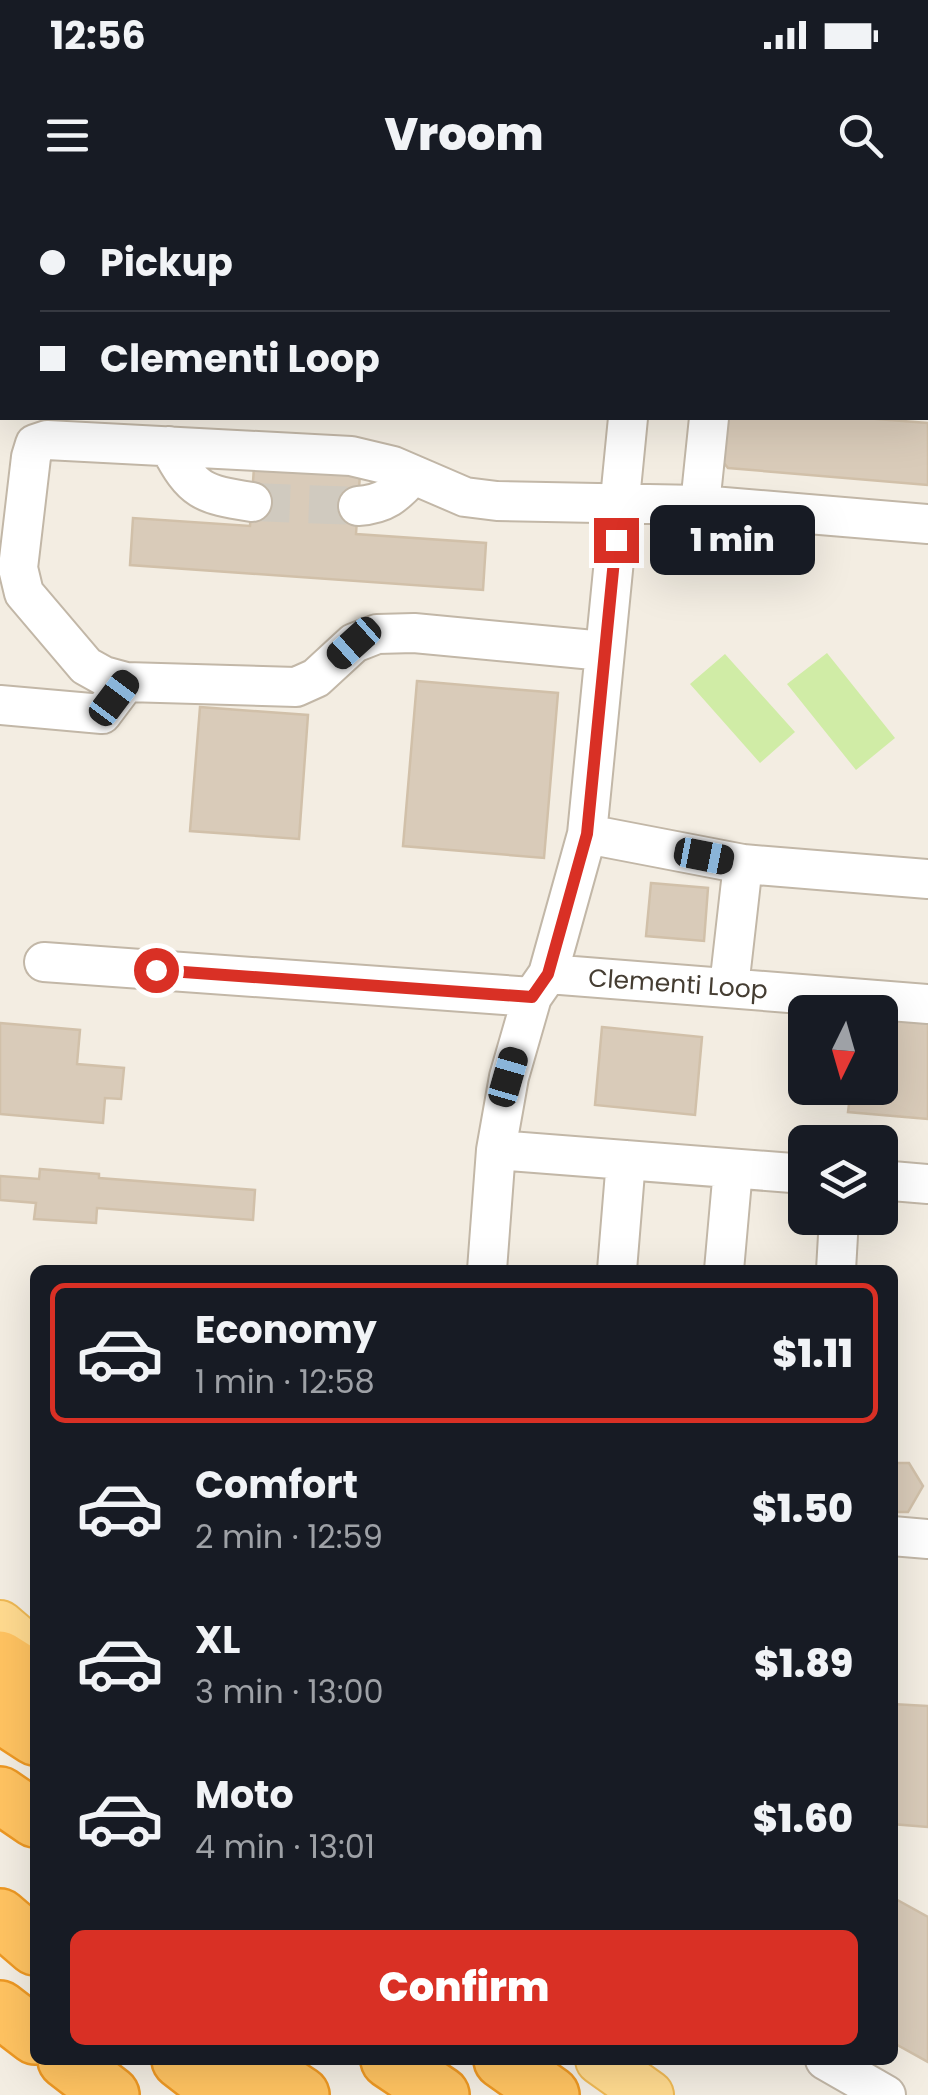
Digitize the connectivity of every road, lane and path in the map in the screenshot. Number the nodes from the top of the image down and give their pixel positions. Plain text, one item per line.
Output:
1 (628, 420) edge
2 (709, 420) edge
3 (170, 446) junction
4 (413, 475) junction
5 (252, 502) tunnel mouth
6 (620, 503) junction
7 (700, 505) junction
8 (358, 506) tunnel mouth
9 (928, 524) edge
10 (604, 651) junction
11 (126, 682) junction
12 (0, 704) edge
13 (587, 834) junction
14 (743, 864) junction
15 (928, 878) edge
16 (44, 962) dead end
17 (540, 986) junction
18 (729, 988) junction
19 (928, 1004) edge
20 (496, 1150) junction
21 (626, 1160) junction
22 (733, 1168) junction
23 (788, 1173) edge
24 (898, 1182) edge
25 (928, 1184) edge
26 (838, 1235) edge
27 (486, 1265) edge
28 (617, 1265) edge
29 (724, 1265) edge
30 (836, 1265) edge
31 (898, 1536) edge
32 (928, 1539) edge
33 (0, 1625) edge
34 (30, 1651) edge
35 (0, 1659) edge
36 (30, 1678) edge
37 (0, 1714) edge
38 (30, 1735) edge
39 (0, 1795) edge
40 (30, 1816) edge
41 (0, 1901) edge
42 (0, 1916) edge
43 (30, 1918) edge
44 (30, 1943) edge
45 (0, 2008) edge
46 (30, 2022) edge
47 (30, 2032) edge
48 (72, 2065) edge
49 (95, 2065) edge
50 (186, 2065) edge
51 (256, 2065) edge
52 (397, 2065) edge
53 (509, 2065) edge
54 (607, 2065) edge
55 (833, 2065) edge
56 (111, 2095) edge
57 (137, 2095) edge
58 (225, 2095) edge
59 (302, 2095) edge
60 (441, 2095) edge
61 (551, 2095) edge
62 (648, 2095) edge
63 (886, 2095) edge

1 - 6 street, Clementi Loop
2 - 7 street
3 - 4 street
3 - 5 street
3 - 11 street
4 - 6 street
4 - 8 street
6 - 7 street
6 - 10 street, Clementi Loop
7 - 9 street
10 - 11 street
10 - 13 street, Clementi Loop
11 - 12 street
13 - 14 street
13 - 17 street, Clementi Loop
14 - 15 street
14 - 18 street
16 - 17 street
17 - 18 street, Clementi Loop
17 - 20 street, Clementi Loop
18 - 19 street, Clementi Loop
20 - 21 street
20 - 27 street, Clementi Loop
21 - 22 street
21 - 28 street
22 - 23 street
22 - 29 street
24 - 25 street
26 - 30 street
31 - 32 street
33 - 34 main road
35 - 36 highway
37 - 38 highway
39 - 40 highway
41 - 43 highway
42 - 44 highway
45 - 46 main road
45 - 47 highway
48 - 56 highway
49 - 57 main road
50 - 58 highway
51 - 59 highway
52 - 60 highway
53 - 61 highway
54 - 62 main road
55 - 63 street

